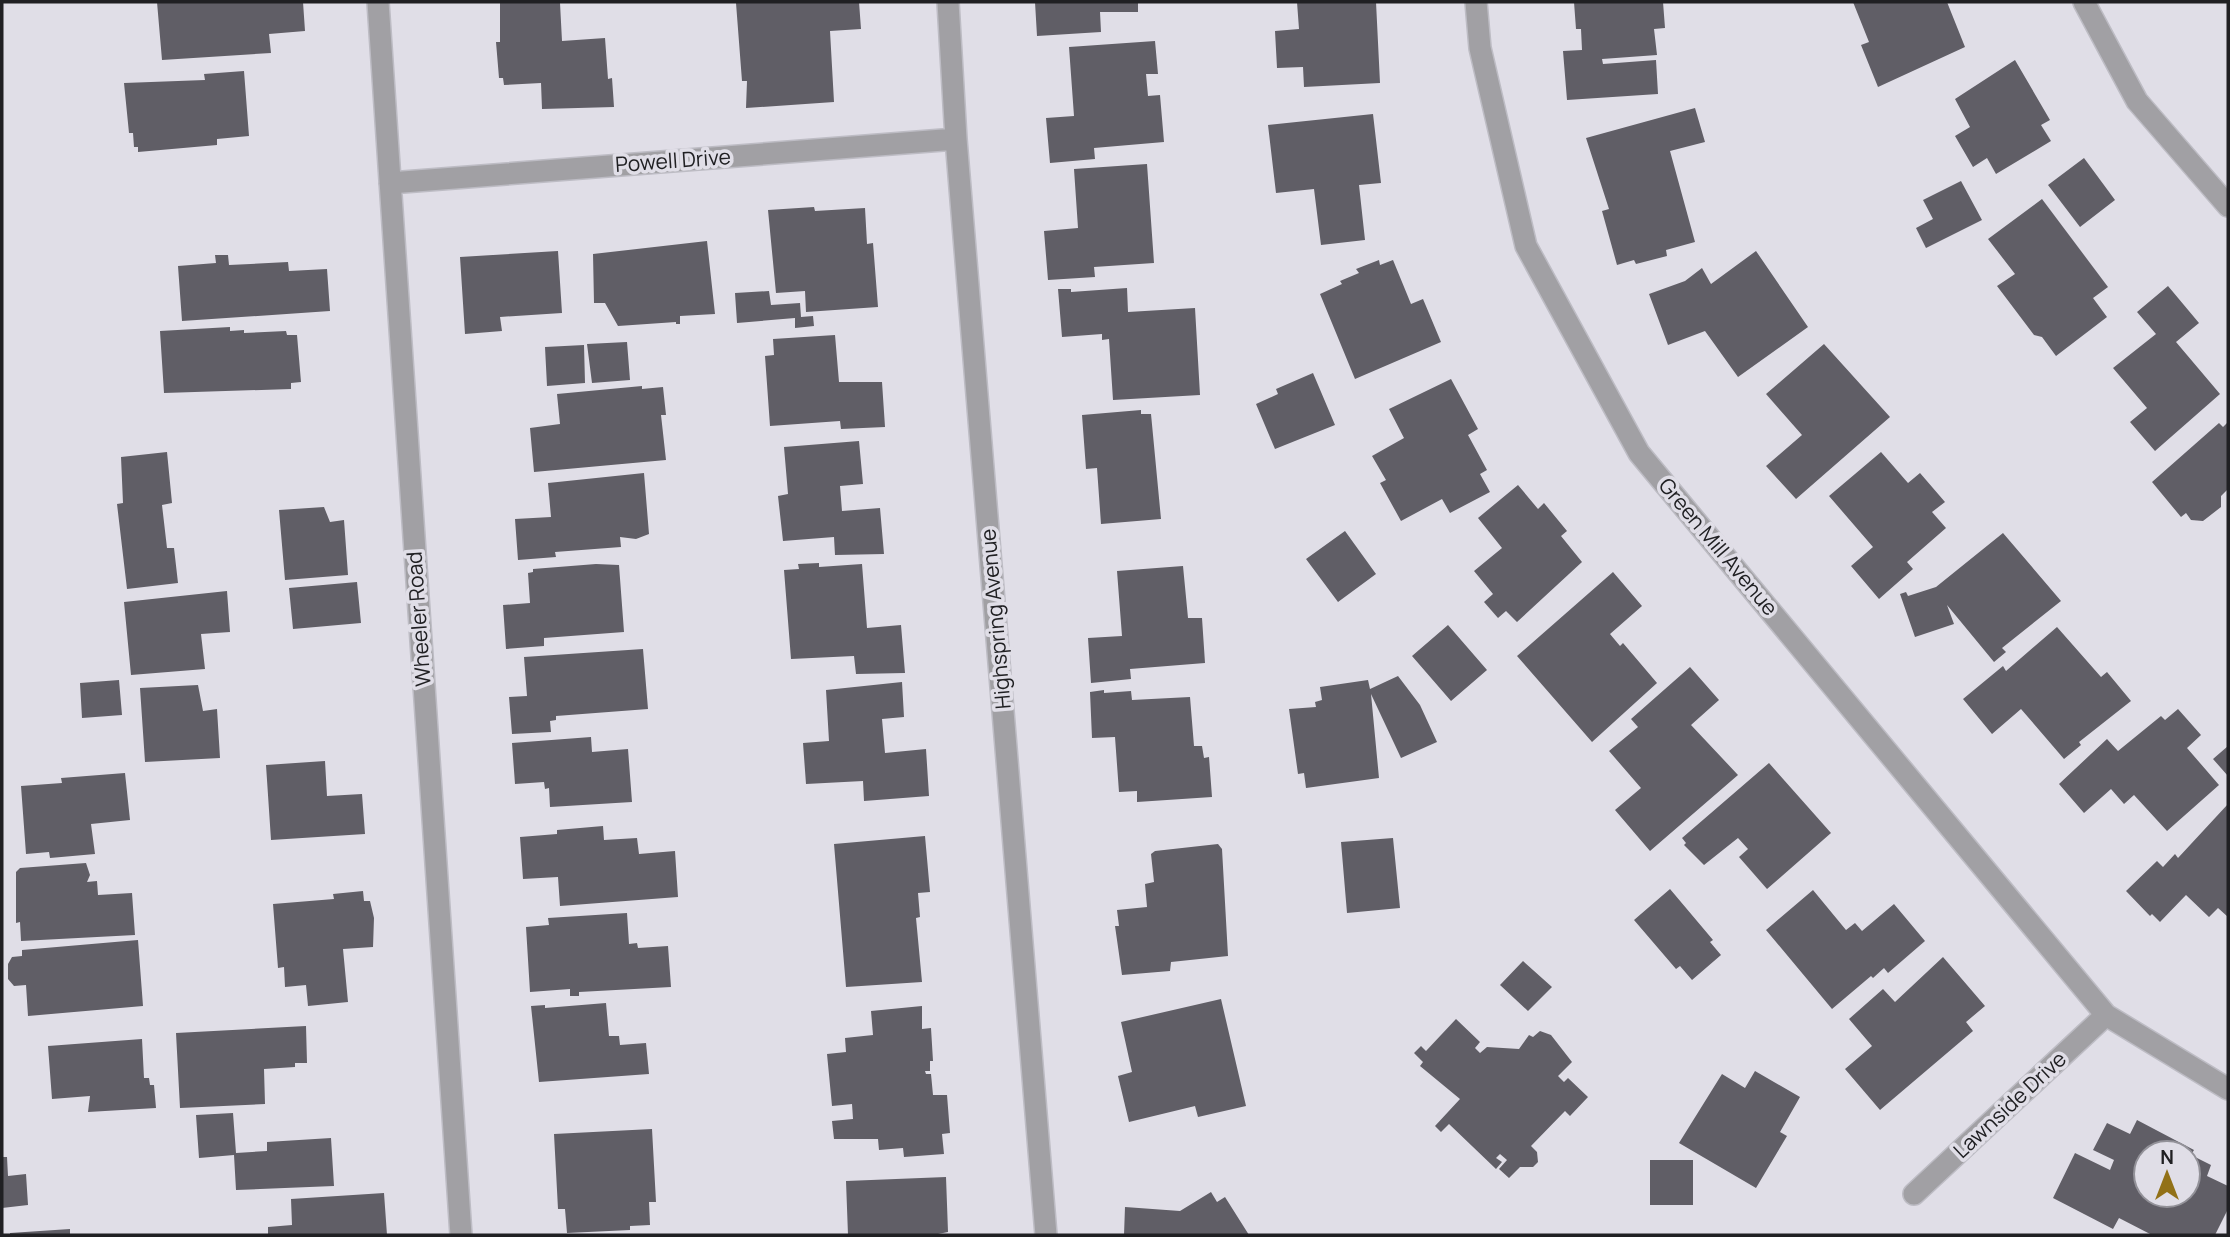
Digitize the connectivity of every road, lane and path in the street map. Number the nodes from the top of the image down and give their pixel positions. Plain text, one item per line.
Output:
1 (378, 2) edge
2 (948, 2) edge
3 (1476, 2) edge
4 (2084, 2) edge
5 (956, 139) junction
6 (390, 183) junction
7 (2228, 206) edge
8 (2106, 1015) junction
9 (2228, 1089) edge
10 (1914, 1194) dead end
11 (461, 1235) edge
12 (1046, 1235) edge

1 - 6 street, Wheeler Road
2 - 5 street, Highspring Avenue
3 - 8 street, Green Mill Avenue
4 - 7 street
5 - 6 street, Powell Drive
5 - 12 street, Highspring Avenue
6 - 11 street, Wheeler Road
8 - 9 street, Green Mill Avenue
8 - 10 street, Lawnside Drive

